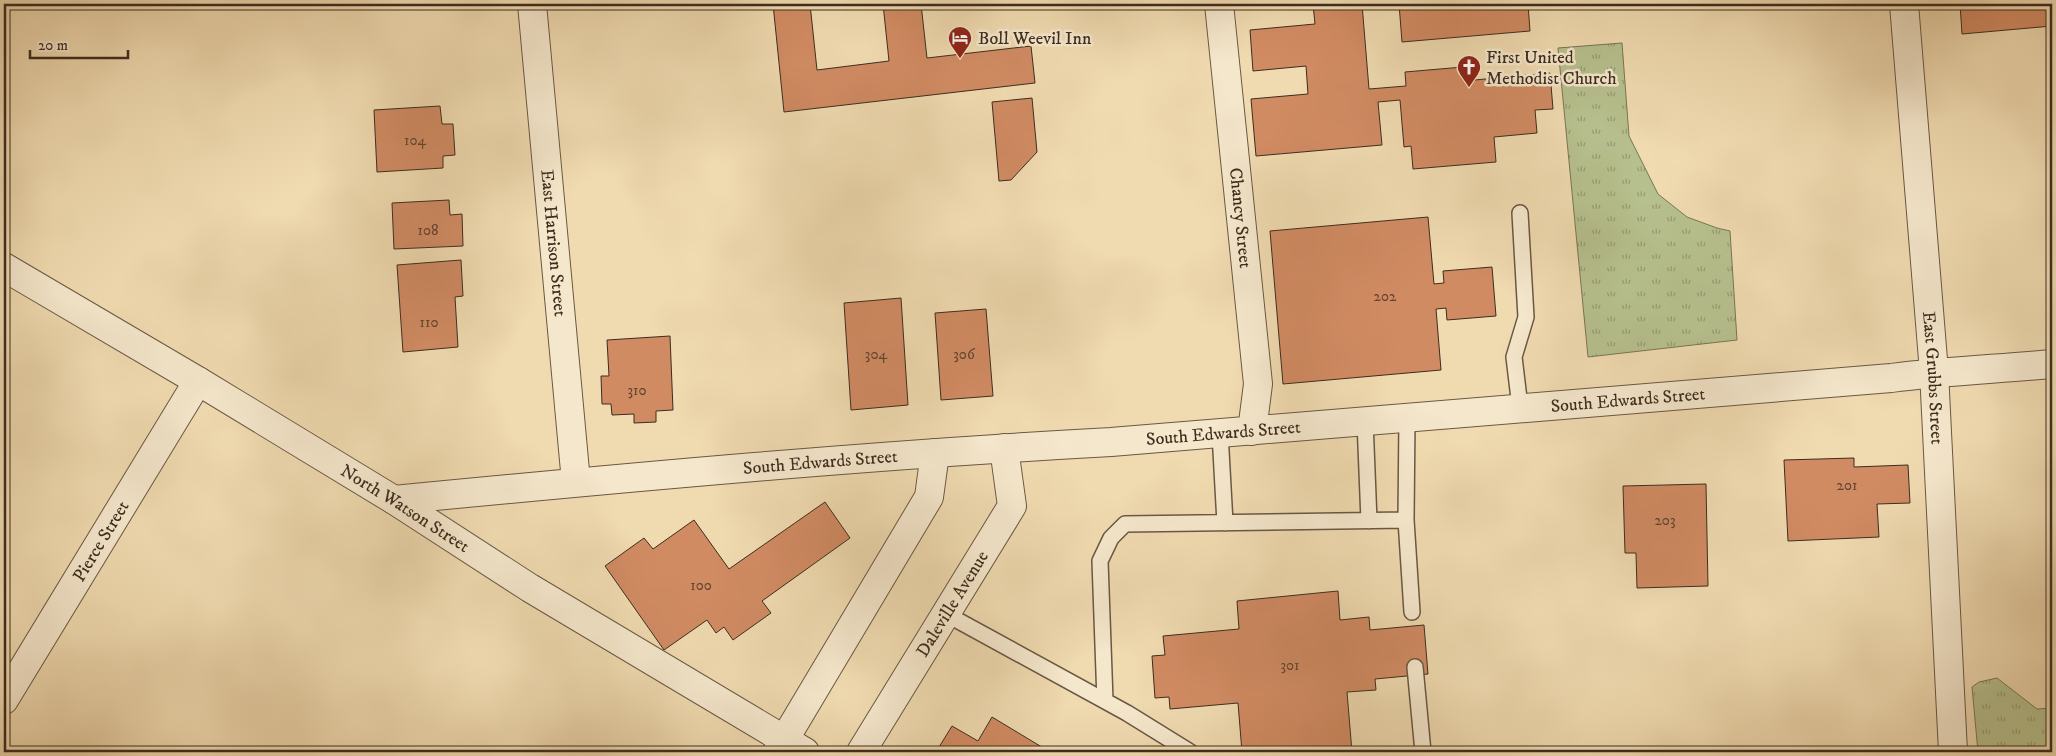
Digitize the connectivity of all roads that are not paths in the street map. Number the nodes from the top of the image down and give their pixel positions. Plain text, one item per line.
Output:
1 (532, 4) edge
2 (1219, 4) edge
3 (1904, 4) edge
4 (1520, 213) dead end
5 (4, 267) edge
6 (2052, 364) edge
7 (1934, 372) junction
8 (198, 381) junction
9 (1520, 408) junction
10 (1407, 417) junction
11 (1365, 421) junction
12 (1252, 431) junction
13 (1220, 433) junction
14 (1004, 448) junction
15 (934, 454) junction
16 (576, 482) junction
17 (394, 500) junction
18 (1406, 520) junction
19 (1369, 521) junction
20 (1225, 522) junction
21 (1412, 612) dead end
22 (946, 614) junction
23 (1415, 666) dead end
24 (4, 700) edge
25 (1105, 701) junction
26 (789, 748) edge
27 (861, 752) edge
28 (1190, 752) edge
29 (1423, 752) edge
30 (1953, 752) edge

1 - 16 street, East Harrison Street
2 - 12 street, Chancy Street
3 - 7 street, East Grubbs Street
4 - 9 lane
5 - 8 street, North Watson Street
6 - 7 street, South Edwards Street
7 - 9 street, South Edwards Street
7 - 30 street, East Grubbs Street
8 - 17 street, North Watson Street
8 - 24 street, Pierce Street
9 - 10 street, South Edwards Street
10 - 11 street, South Edwards Street
10 - 18 lane
11 - 12 street, South Edwards Street
11 - 19 lane
12 - 13 street, South Edwards Street
13 - 14 street, South Edwards Street
13 - 20 lane
14 - 15 street, South Edwards Street
14 - 22 street, Daleville Avenue
15 - 16 street, South Edwards Street
15 - 26 street
16 - 17 street, South Edwards Street
17 - 26 street, North Watson Street
18 - 19 lane
18 - 21 lane
19 - 20 lane
20 - 25 lane
22 - 25 lane
22 - 27 street, Daleville Avenue
23 - 29 lane
25 - 28 lane

